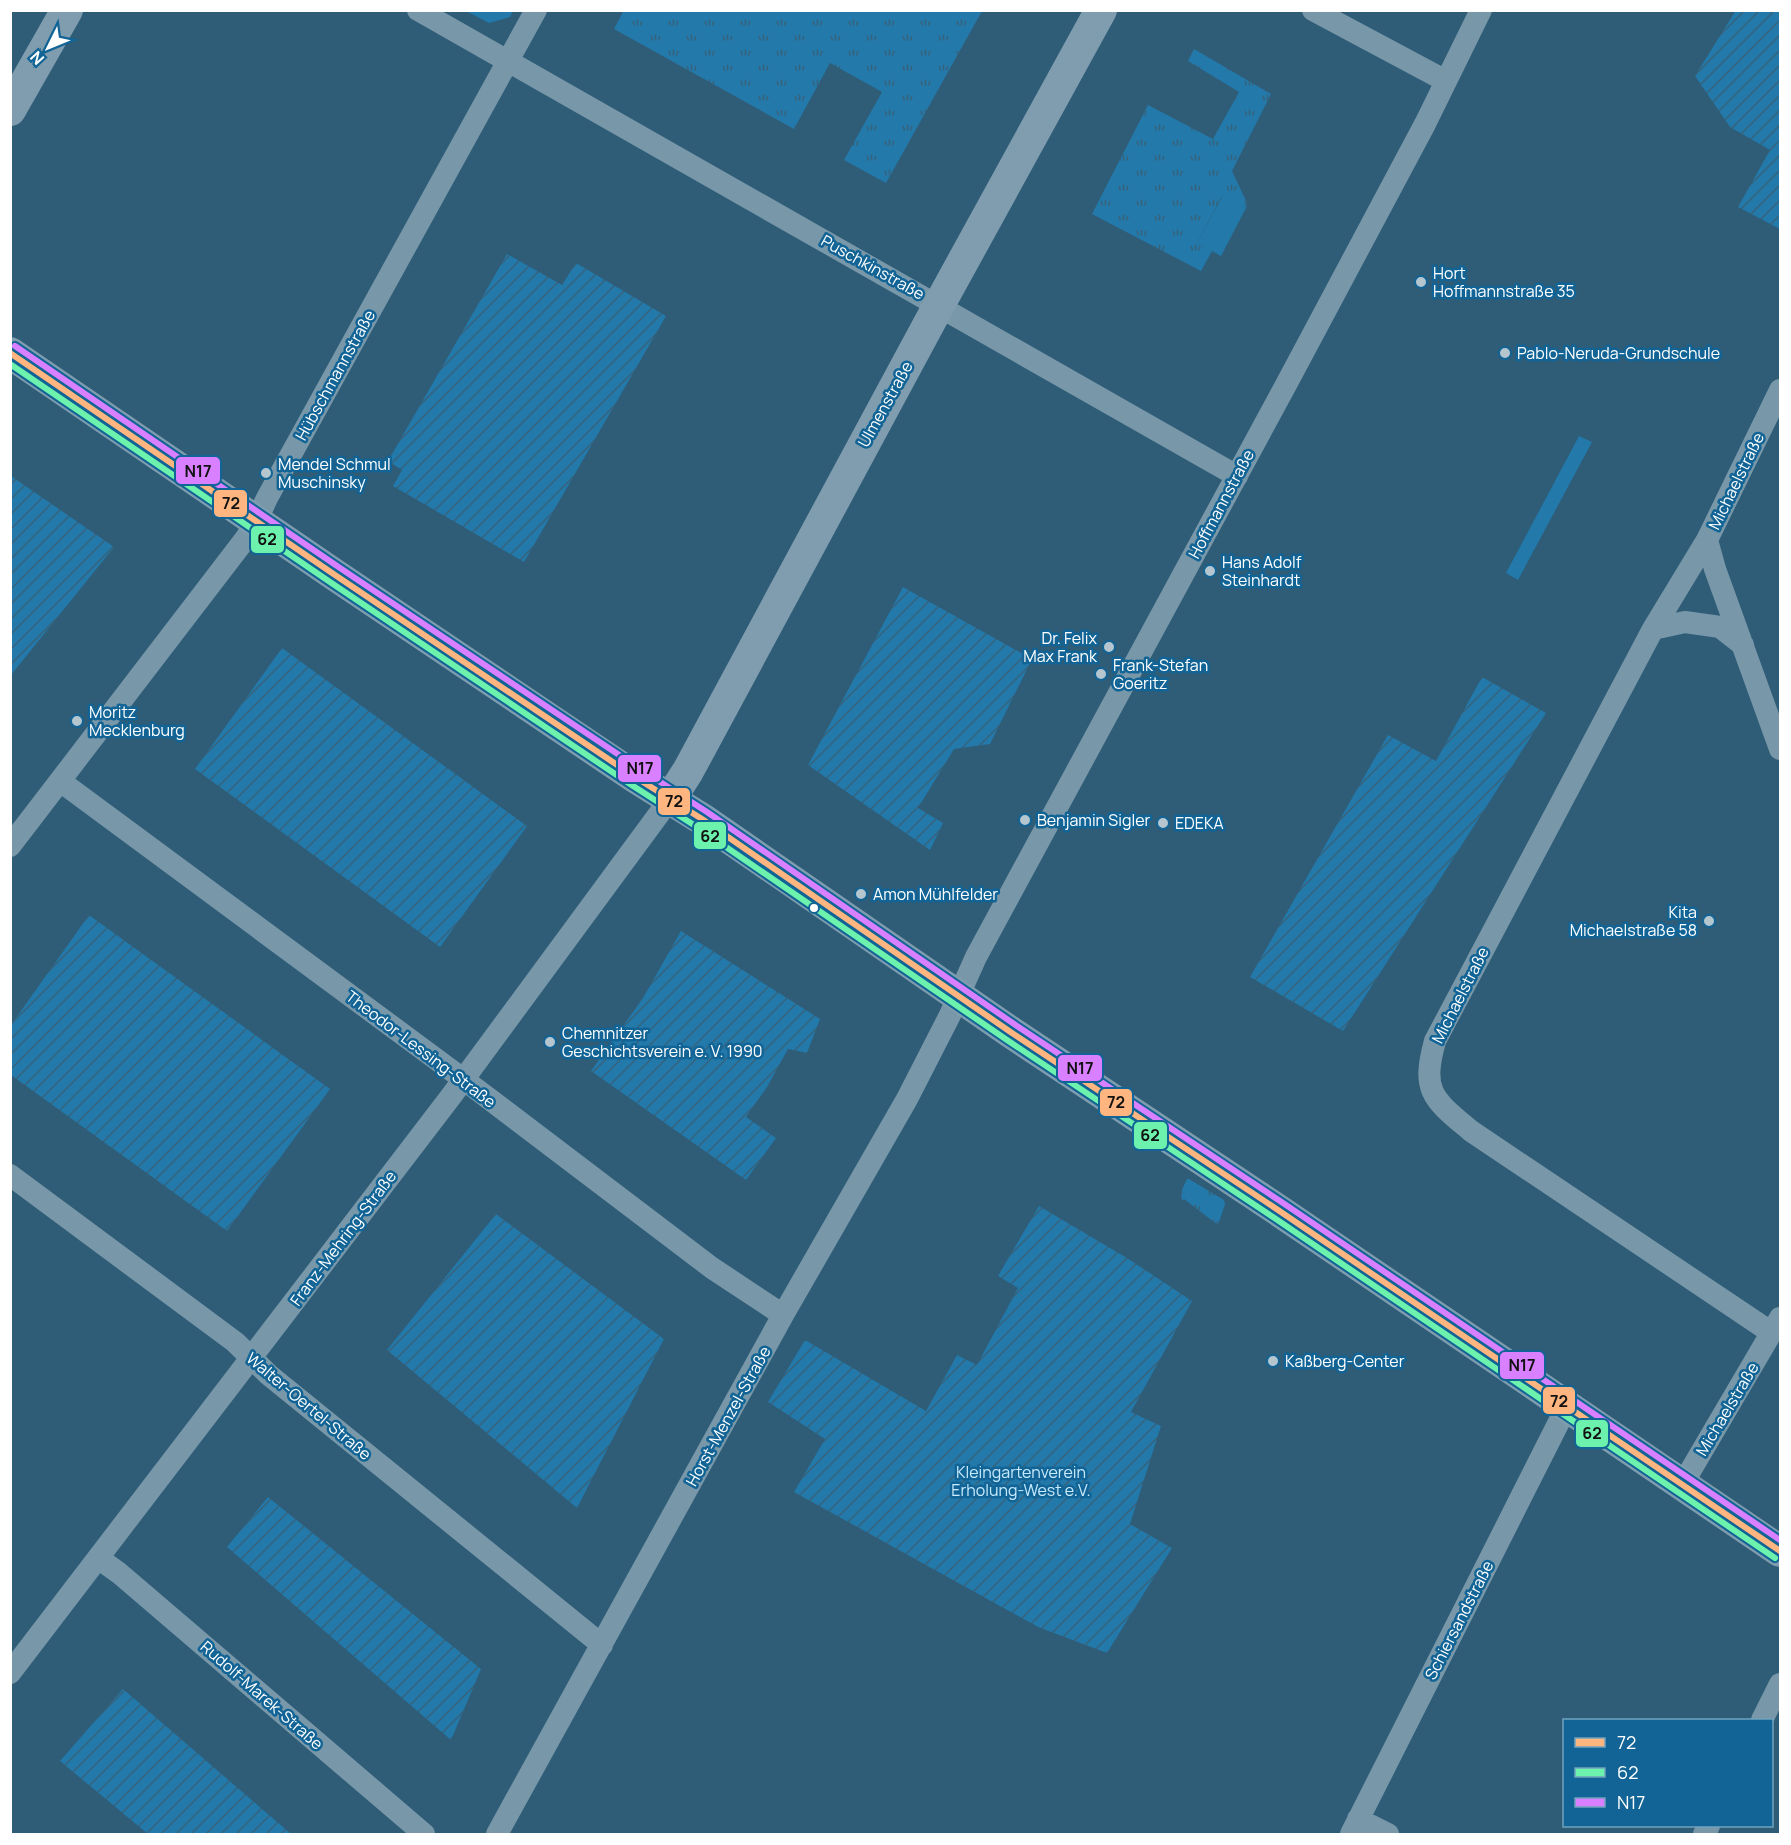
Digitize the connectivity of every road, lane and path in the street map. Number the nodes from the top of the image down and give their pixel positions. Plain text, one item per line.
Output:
1 (67, 10) edge
2 (418, 10) edge
3 (536, 10) edge
4 (1101, 10) edge
5 (1313, 10) edge
6 (1481, 10) edge
7 (508, 61) junction
8 (1446, 81) junction
9 (10, 110) edge
10 (939, 305) junction
11 (10, 353) edge
12 (1780, 390) edge
13 (1237, 476) junction
14 (257, 520) junction
15 (1707, 540) junction
16 (1653, 628) junction
17 (1745, 647) junction
18 (1780, 749) edge
19 (60, 782) junction
20 (670, 799) junction
21 (10, 846) edge
22 (958, 996) junction
23 (463, 1079) junction
24 (10, 1175) edge
25 (783, 1315) junction
26 (1776, 1326) edge
27 (251, 1358) junction
28 (1567, 1406) junction
29 (1682, 1485) junction
30 (1780, 1551) edge
31 (98, 1558) junction
32 (602, 1645) junction
33 (10, 1673) edge
34 (1780, 1684) edge
35 (1762, 1719) edge
36 (1354, 1827) edge
37 (424, 1834) edge
38 (497, 1834) edge
39 (1388, 1834) edge

1 - 9 street
2 - 7 street, Puschkinstraße
3 - 7 street, Hübschmannstraße
4 - 10 street, Ulmenstraße
5 - 8 street
6 - 8 street, Hoffmannstraße
7 - 10 street, Puschkinstraße
7 - 14 street, Hübschmannstraße
8 - 13 street, Hoffmannstraße
10 - 13 street, Puschkinstraße
10 - 20 street, Ulmenstraße
11 - 14 street
12 - 15 street, Michaelstraße
13 - 22 street, Hoffmannstraße
14 - 19 street, Hübschmannstraße
14 - 20 street
15 - 16 street, Michaelstraße
15 - 17 street, Michaelstraße
16 - 17 street
16 - 26 street, Michaelstraße
17 - 18 street, Michaelstraße
19 - 21 street, Hübschmannstraße
19 - 23 street, Theodor-Lessing-Straße
20 - 22 street
20 - 23 street, Franz-Mehring-Straße
22 - 25 street, Horst-Menzel-Straße
22 - 28 street
23 - 25 street, Theodor-Lessing-Straße
23 - 27 street, Franz-Mehring-Straße
24 - 27 street, Walter-Oertel-Straße
25 - 32 street, Horst-Menzel-Straße
26 - 29 street, Michaelstraße
27 - 31 street, Franz-Mehring-Straße
27 - 32 street, Walter-Oertel-Straße
28 - 29 street
28 - 36 street, Schiersandstraße
29 - 30 street
31 - 33 street, Franz-Mehring-Straße
31 - 37 street, Rudolf-Marek-Straße
32 - 38 street, Horst-Menzel-Straße
34 - 35 street
36 - 39 street

